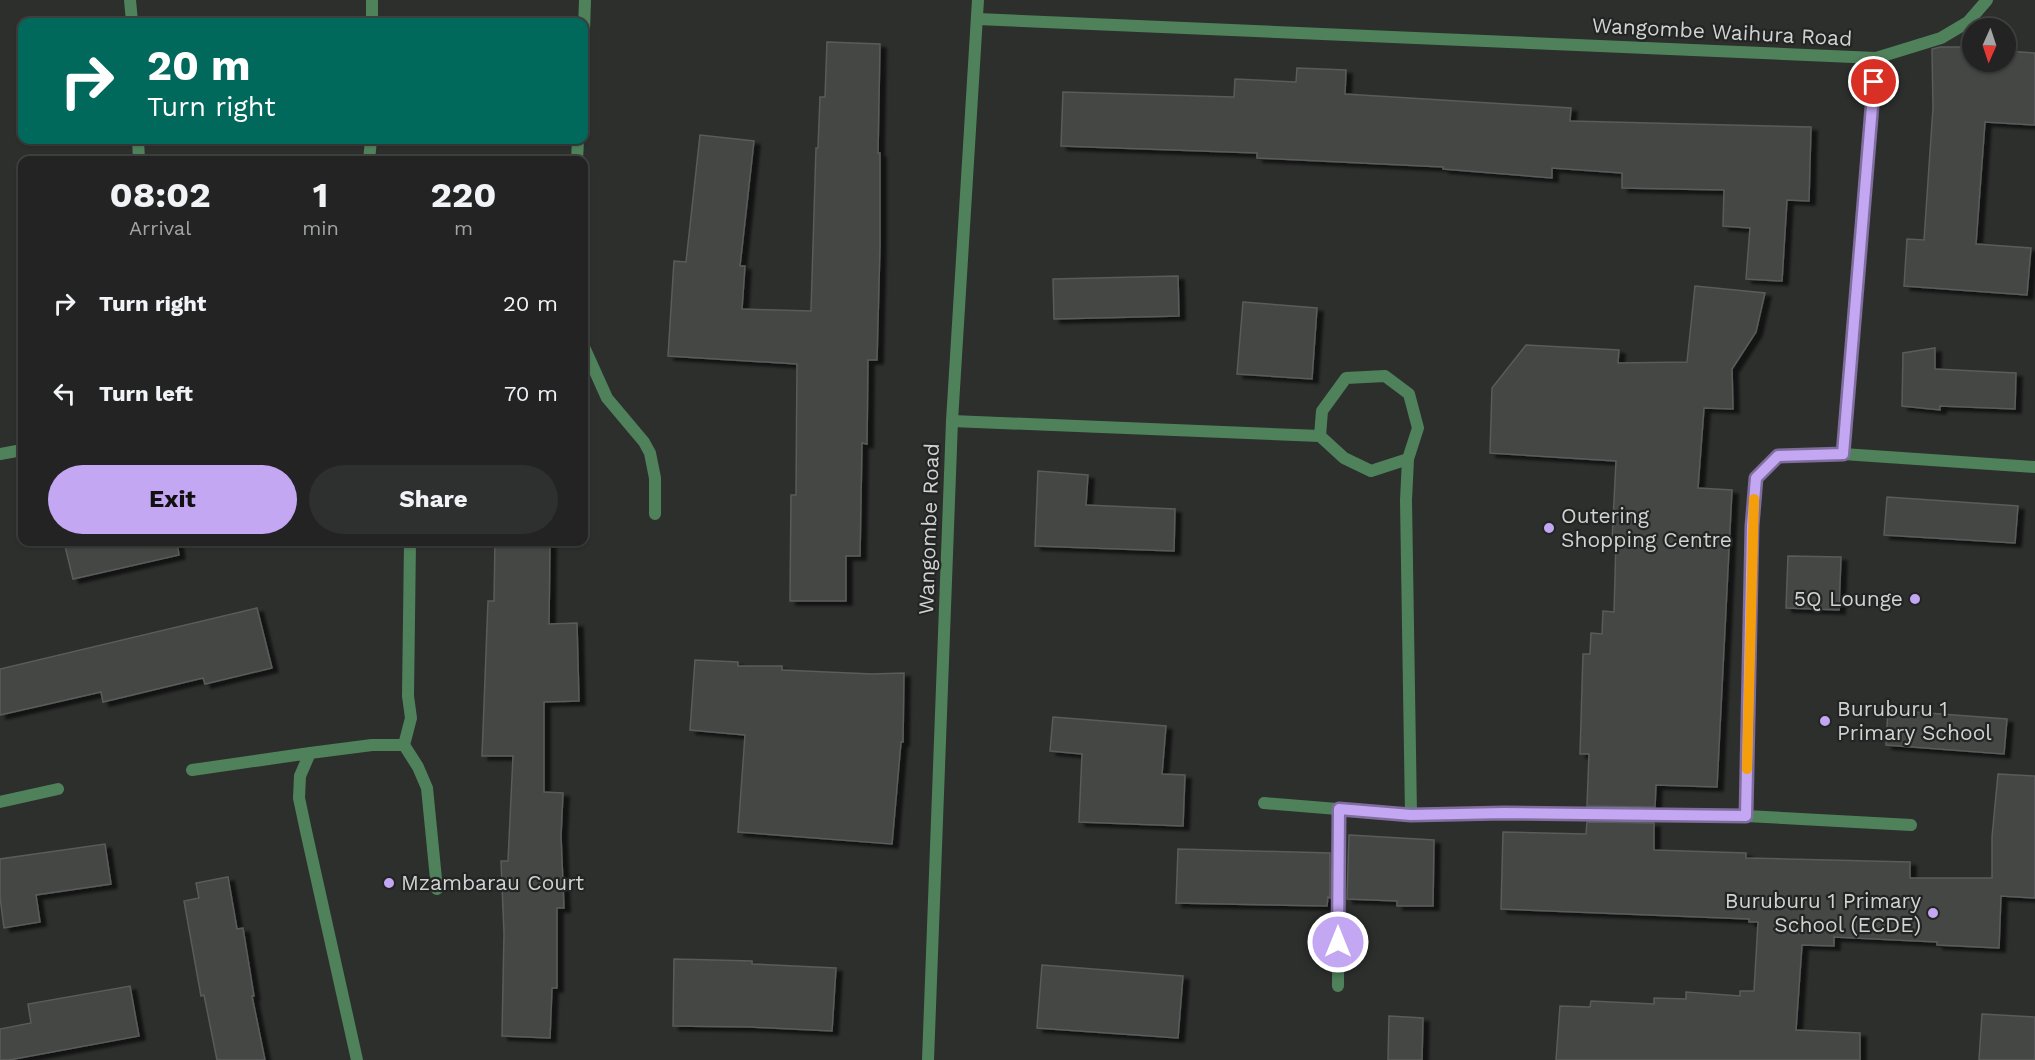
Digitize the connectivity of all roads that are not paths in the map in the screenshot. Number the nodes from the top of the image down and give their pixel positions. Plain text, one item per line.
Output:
1 (130, 0) edge
2 (372, 0) edge
3 (585, 0) edge
4 (978, 0) edge
5 (1987, 0) edge
6 (132, 18) edge
7 (372, 18) edge
8 (584, 18) edge
9 (978, 19) junction
10 (1876, 58) junction
11 (588, 356) edge
12 (952, 421) junction
13 (1320, 436) junction
14 (18, 451) edge
15 (0, 454) edge
16 (1843, 454) junction
17 (1408, 459) junction
18 (2035, 467) edge
19 (655, 514) dead end
20 (410, 546) edge
21 (404, 745) junction
22 (310, 753) junction
23 (192, 770) dead end
24 (58, 789) dead end
25 (0, 802) edge
26 (1264, 803) dead end
27 (1339, 809) junction
28 (1411, 815) junction
29 (1746, 816) junction
30 (1911, 825) dead end
31 (437, 889) dead end
32 (1338, 986) dead end
33 (357, 1060) edge
34 (928, 1060) edge

1 - 6 street
2 - 7 street
3 - 8 street
4 - 9 street, Wangombe Road
5 - 10 street
9 - 10 street, Wangombe Waihura Road
9 - 12 street, Wangombe Road
10 - 16 street, Wangombe Waihura Road
11 - 19 street
12 - 13 street
12 - 34 street, Wangombe Road
13 - 17 street
13 - 17 street
14 - 15 street
16 - 18 street
16 - 29 street
17 - 28 street
20 - 21 street
21 - 22 street
21 - 31 street
22 - 23 street
22 - 33 street
24 - 25 street
26 - 27 street
27 - 28 street
27 - 32 street
28 - 29 street
29 - 30 street

